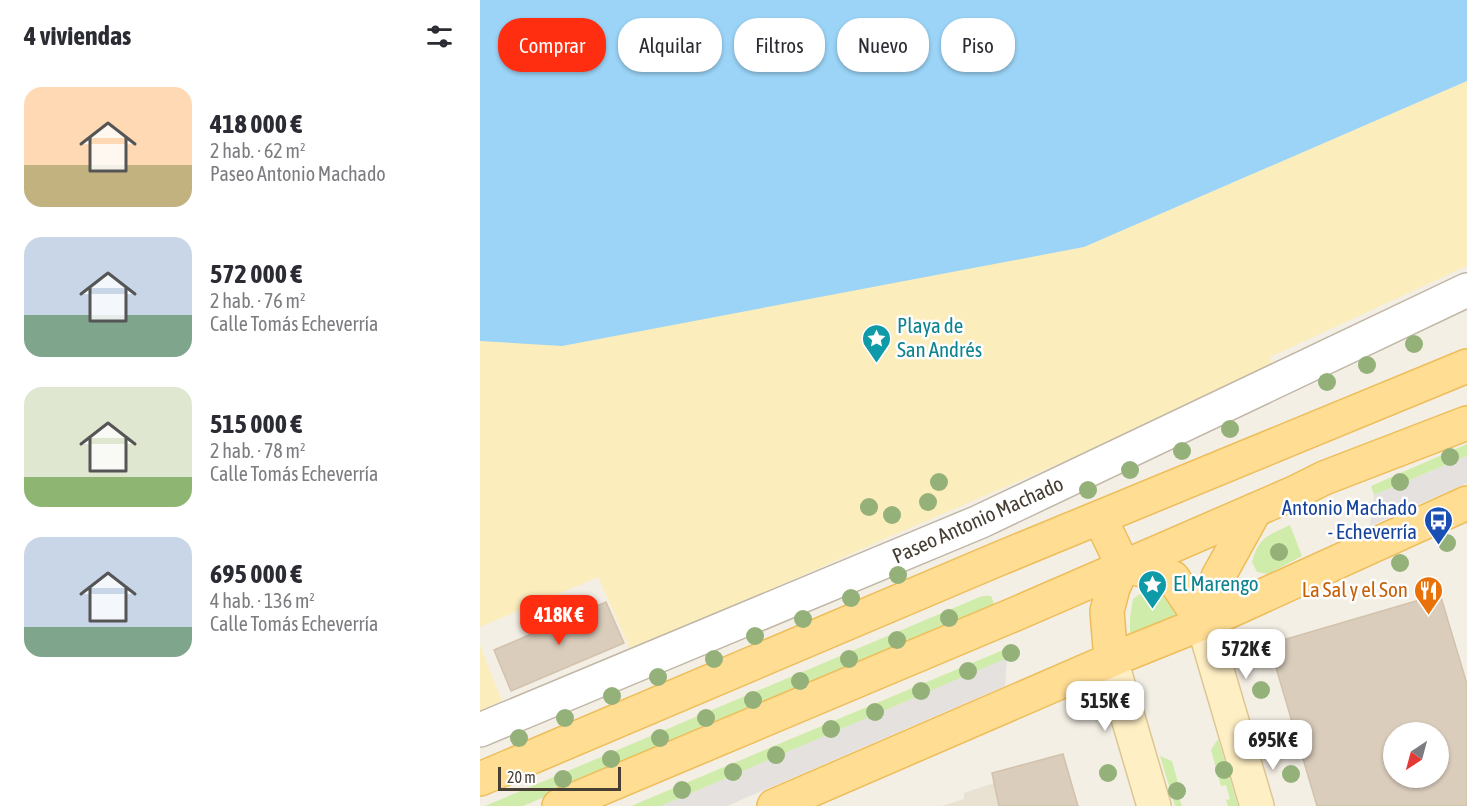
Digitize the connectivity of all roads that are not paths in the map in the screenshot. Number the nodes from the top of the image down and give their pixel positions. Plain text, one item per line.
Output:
1 (1467, 290) edge
2 (1467, 366) edge
3 (1467, 423) edge
4 (1467, 503) edge
5 (1255, 510) junction
6 (1100, 518) junction
7 (1123, 566) junction
8 (1203, 623) junction
9 (1111, 660) junction
10 (480, 730) edge
11 (480, 779) edge
12 (822, 796) edge
13 (560, 806) edge
14 (774, 806) edge
15 (1154, 806) edge
16 (1257, 806) edge

1 - 10 street, Paseo Antonio Machado
2 - 6 main road, Paseo Antonio Machado
3 - 5 main road
4 - 8 main road
5 - 7 main road
5 - 8 main road
6 - 7 main road
6 - 11 main road, Paseo Antonio Machado
7 - 8 main road
7 - 9 main road
7 - 13 main road
8 - 9 main road
8 - 16 street
9 - 12 main road
9 - 15 street
12 - 14 main road

